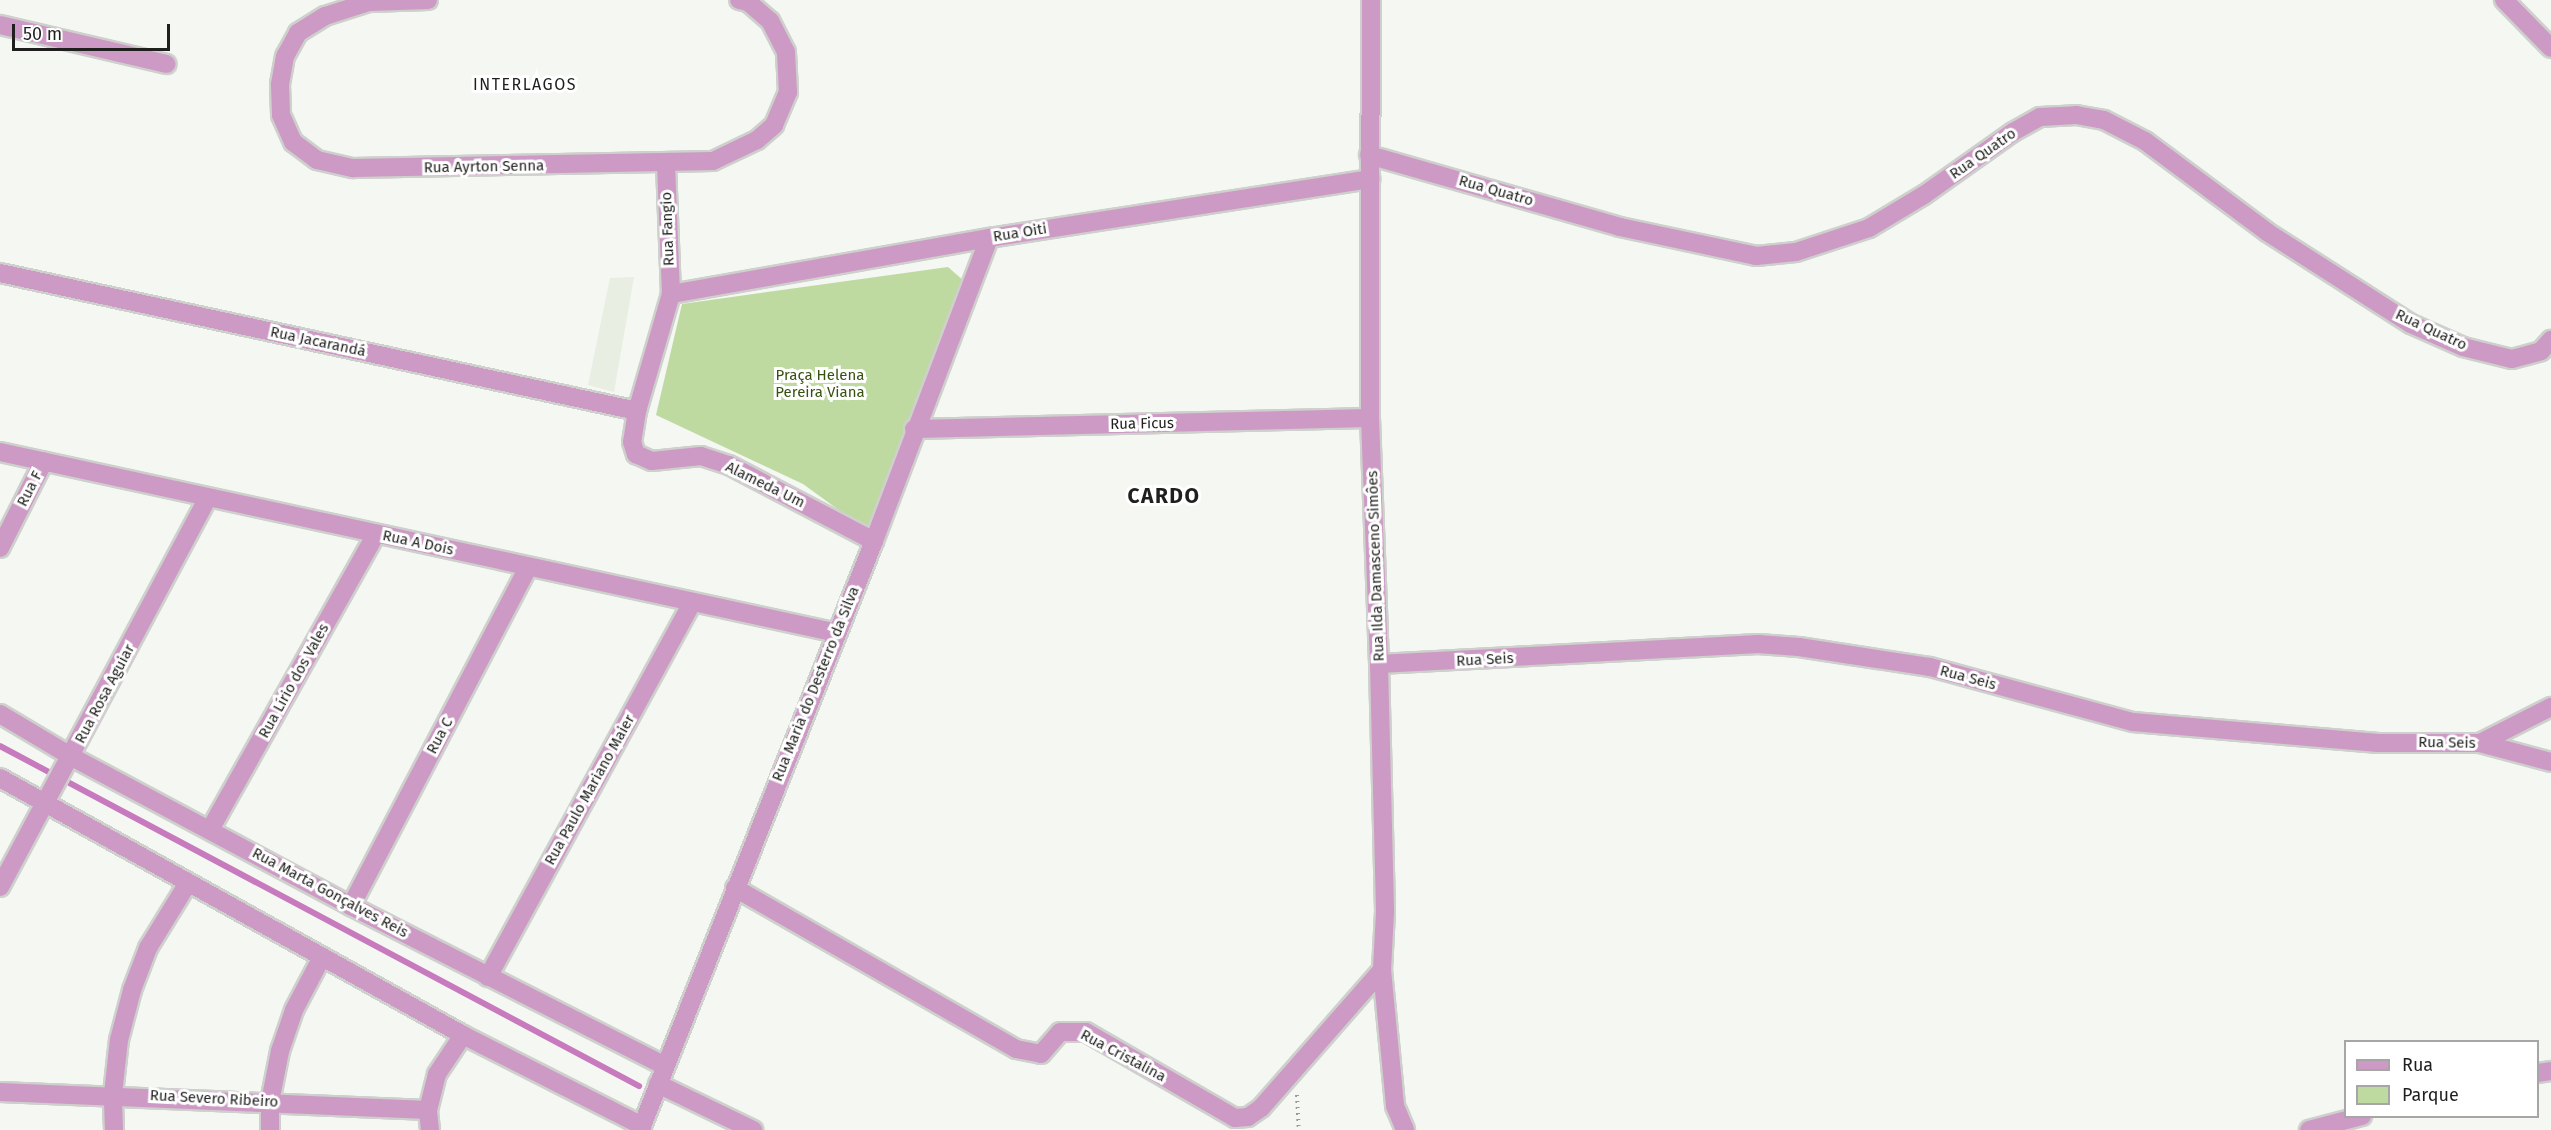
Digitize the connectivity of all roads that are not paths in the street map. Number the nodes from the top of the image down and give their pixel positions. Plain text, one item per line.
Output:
1 (428, 0) edge
2 (739, 0) edge
3 (1371, 0) edge
4 (2504, 0) edge
5 (0, 25) edge
6 (2551, 48) edge
7 (166, 64) dead end
8 (1369, 155) junction
9 (666, 164) junction
10 (1370, 179) junction
11 (989, 238) junction
12 (0, 273) edge
13 (671, 294) junction
14 (2551, 340) edge
15 (637, 411) junction
16 (1370, 418) junction
17 (915, 429) junction
18 (0, 452) edge
19 (44, 461) junction
20 (207, 499) junction
21 (376, 534) junction
22 (874, 541) junction
23 (0, 548) edge
24 (528, 567) junction
25 (692, 603) junction
26 (837, 633) junction
27 (1379, 664) junction
28 (2551, 707) edge
29 (0, 714) edge
30 (2480, 743) junction
31 (72, 757) junction
32 (2551, 762) edge
33 (0, 778) edge
34 (46, 802) junction
35 (211, 828) junction
36 (188, 883) junction
37 (0, 887) edge
38 (735, 888) junction
39 (351, 906) junction
40 (322, 957) junction
41 (1382, 970) junction
42 (488, 977) junction
43 (463, 1035) junction
44 (665, 1066) junction
45 (658, 1084) junction
46 (0, 1092) edge
47 (113, 1094) junction
48 (270, 1102) junction
49 (428, 1110) junction
50 (2354, 1118) edge
51 (641, 1128) edge
52 (114, 1130) edge
53 (270, 1130) edge
54 (430, 1130) edge
55 (753, 1130) edge
56 (1405, 1130) edge
57 (2309, 1130) edge

1 - 9 street, Rua Ayrton Senna
2 - 9 street, Rua Ayrton Senna
3 - 8 street, Rua Ilda Damasceno Simôes
4 - 6 street
5 - 7 street
8 - 10 street, Rua Ilda Damasceno Simôes
8 - 14 street, Rua Quatro
9 - 13 street, Rua Fangio
10 - 11 street, Rua Oiti
10 - 16 street, Rua Ilda Damasceno Simôes
11 - 13 street, Rua Oiti
11 - 17 street, Rua Maria do Desterro da Silva
12 - 15 street, Rua Jacarandá
13 - 15 street, Alameda Um
15 - 22 street, Alameda Um
16 - 17 street, Rua Ficus
16 - 27 street, Rua Ilda Damasceno Simôes
17 - 22 street, Rua Maria do Desterro da Silva
18 - 19 street, Rua A Dois
19 - 20 street, Rua A Dois
19 - 23 street, Rua F
20 - 21 street, Rua A Dois
20 - 31 street, Rua Rosa Aguiar
21 - 24 street, Rua A Dois
21 - 35 street, Rua Lírio dos Vales
22 - 26 street, Rua Maria do Desterro da Silva
24 - 25 street, Rua A Dois
24 - 39 street, Rua C
25 - 26 street, Rua A Dois
25 - 42 street, Rua Paulo Mariano Maier
26 - 38 street, Rua Maria do Desterro da Silva
27 - 30 street, Rua Seis
27 - 41 street, Rua Ilda Damasceno Simôes
28 - 30 street
29 - 31 street, Rua Marta Gonçalves Reis
30 - 32 street, Rua Seis
31 - 34 street, Rua Rosa Aguiar
31 - 35 street, Rua Marta Gonçalves Reis
33 - 34 street
34 - 36 street
34 - 37 street, Rua Rosa Aguiar
35 - 39 street, Rua Marta Gonçalves Reis
36 - 40 street
36 - 47 street
38 - 41 street, Rua Cristalina
38 - 44 street, Rua Maria do Desterro da Silva
39 - 42 street, Rua Marta Gonçalves Reis
40 - 43 street
40 - 48 street
41 - 56 street, Rua Ilda Damasceno Simôes
42 - 44 street, Rua Marta Gonçalves Reis
43 - 49 street
43 - 51 street
44 - 45 street, Rua Maria do Desterro da Silva
45 - 51 street, Rua Maria do Desterro da Silva
45 - 55 street
46 - 47 street, Rua Severo Ribeiro
47 - 48 street, Rua Severo Ribeiro
47 - 52 street
48 - 49 street, Rua Severo Ribeiro
48 - 53 street
49 - 54 street
50 - 57 street

